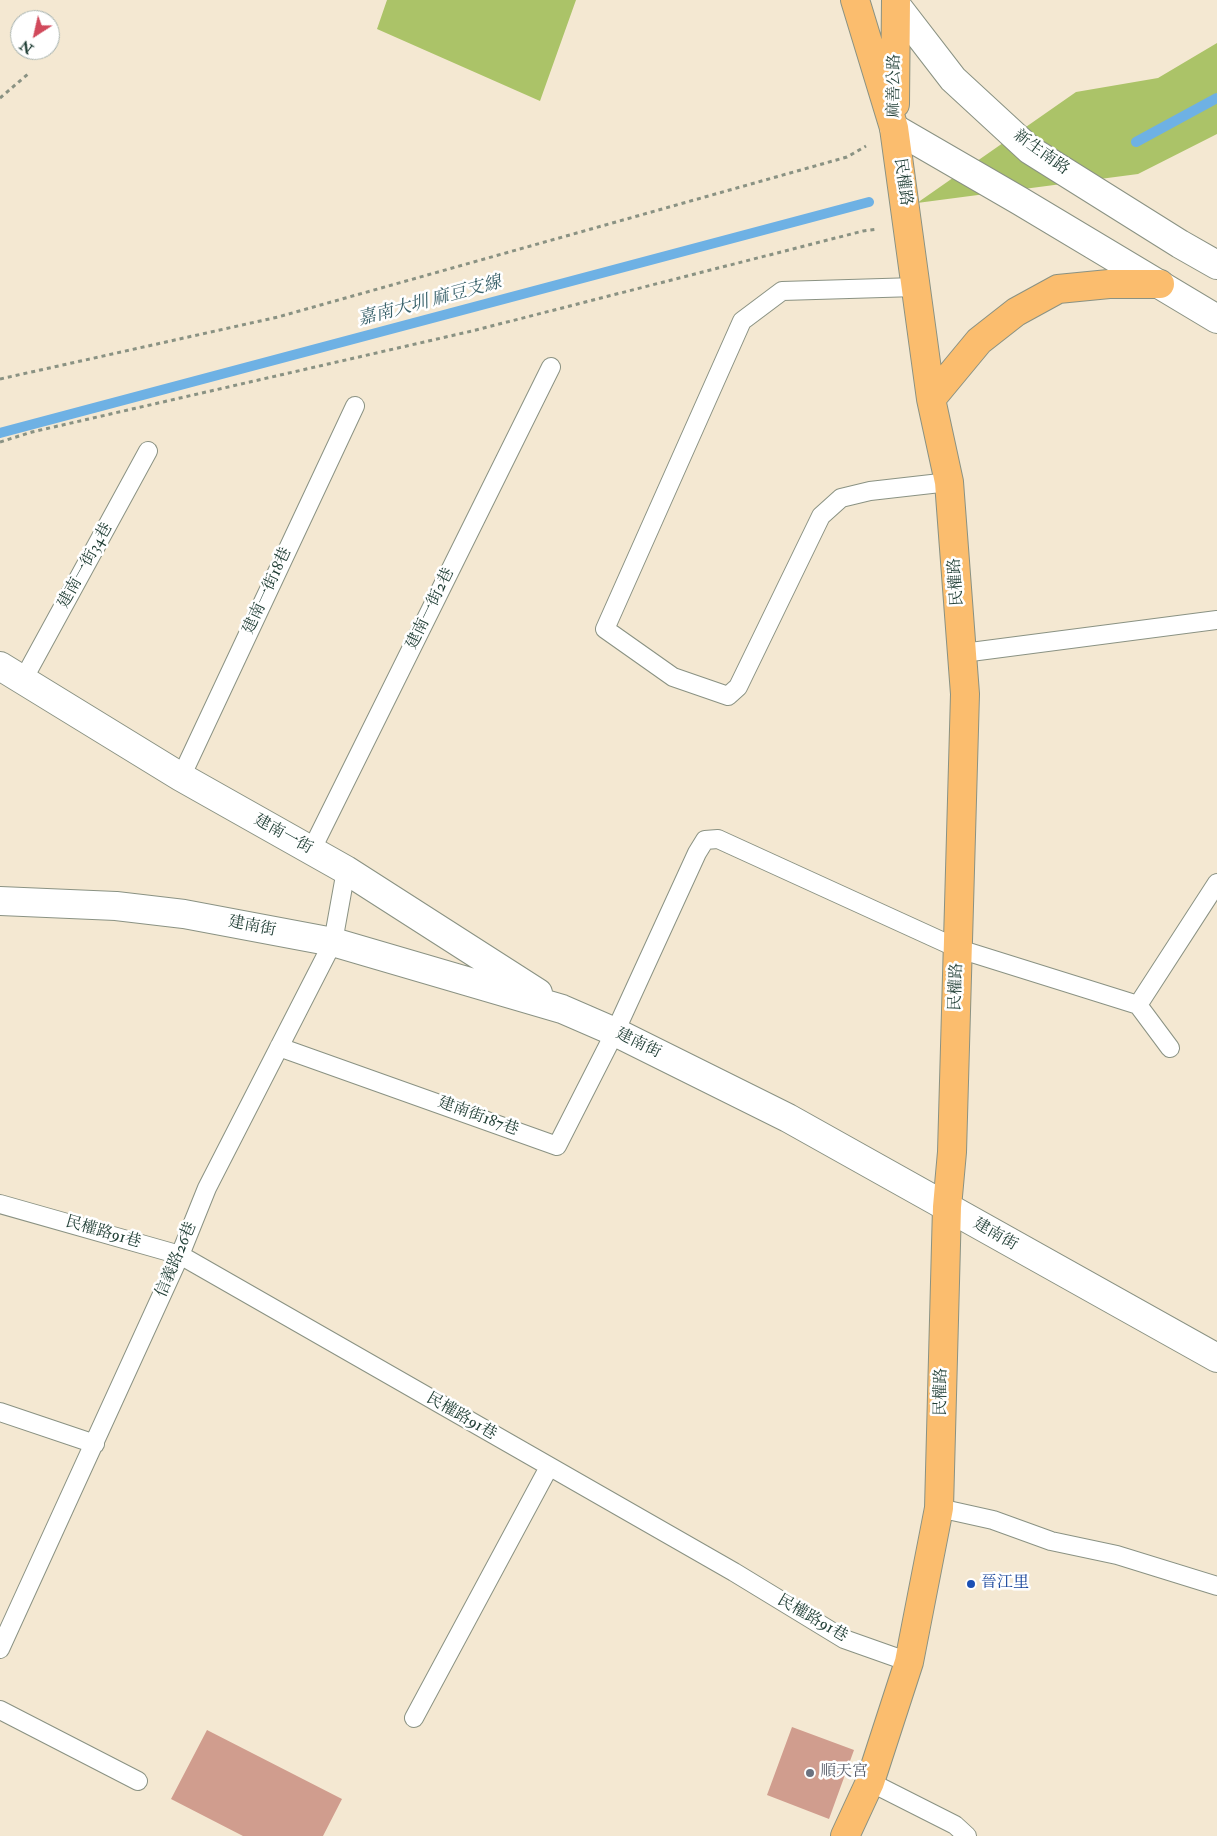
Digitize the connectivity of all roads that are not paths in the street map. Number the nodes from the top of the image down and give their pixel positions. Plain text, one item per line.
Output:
1 (855, 0) edge
2 (896, 3) edge
3 (894, 128) junction
4 (1217, 265) edge
5 (1160, 284) junction
6 (916, 287) junction
7 (1217, 318) edge
8 (551, 367) dead end
9 (931, 399) junction
10 (355, 406) dead end
11 (148, 451) dead end
12 (950, 482) junction
13 (1217, 620) edge
14 (963, 653) junction
15 (0, 666) edge
16 (23, 680) junction
17 (181, 777) junction
18 (311, 851) junction
19 (346, 870) junction
20 (1217, 883) edge
21 (0, 901) edge
22 (333, 942) junction
23 (959, 949) junction
24 (1138, 1006) junction
25 (562, 1009) junction
26 (615, 1032) junction
27 (279, 1047) junction
28 (1170, 1048) dead end
29 (0, 1204) edge
30 (947, 1207) junction
31 (180, 1255) junction
32 (1215, 1354) edge
33 (0, 1412) edge
34 (95, 1444) junction
35 (549, 1467) junction
36 (939, 1508) junction
37 (1217, 1586) edge
38 (2, 1640) edge
39 (909, 1662) junction
40 (0, 1710) edge
41 (414, 1718) dead end
42 (138, 1781) dead end
43 (870, 1782) junction
44 (845, 1836) edge
45 (967, 1836) edge

1 - 3 main road, 麻善公路
2 - 3 main road, 麻善公路
2 - 4 street, 新生南路
3 - 5 street
3 - 6 main road, 民權路
5 - 7 street
5 - 9 main road
6 - 9 main road, 民權路
6 - 12 lane
8 - 18 lane, 建南一街2巷
9 - 12 main road, 民權路
10 - 17 lane, 建南一街18巷
11 - 16 lane, 建南一街34巷
12 - 14 main road, 民權路
13 - 14 lane
14 - 23 main road, 民權路
15 - 16 street, 建南一街
16 - 17 street, 建南一街
17 - 18 street, 建南一街
18 - 19 street, 建南一街
19 - 22 lane, 信義路26巷
19 - 25 street, 建南一街
20 - 24 lane
21 - 22 street, 建南街
22 - 25 street, 建南街
22 - 27 lane, 信義路26巷
23 - 24 lane
23 - 26 lane
23 - 30 main road, 民權路
24 - 28 lane
25 - 26 street, 建南街
26 - 27 lane, 建南街187巷
26 - 30 street, 建南街
27 - 31 lane, 信義路26巷
29 - 31 lane, 民權路91巷
30 - 32 street, 建南街
30 - 36 main road, 民權路
31 - 34 lane, 信義路26巷
31 - 35 lane, 民權路91巷
33 - 34 lane
34 - 38 lane, 信義路26巷
35 - 39 lane, 民權路91巷
35 - 41 lane
36 - 37 lane
36 - 39 main road, 民權路
39 - 43 main road, 民權路
40 - 42 lane
43 - 44 main road, 民權路
43 - 45 lane

